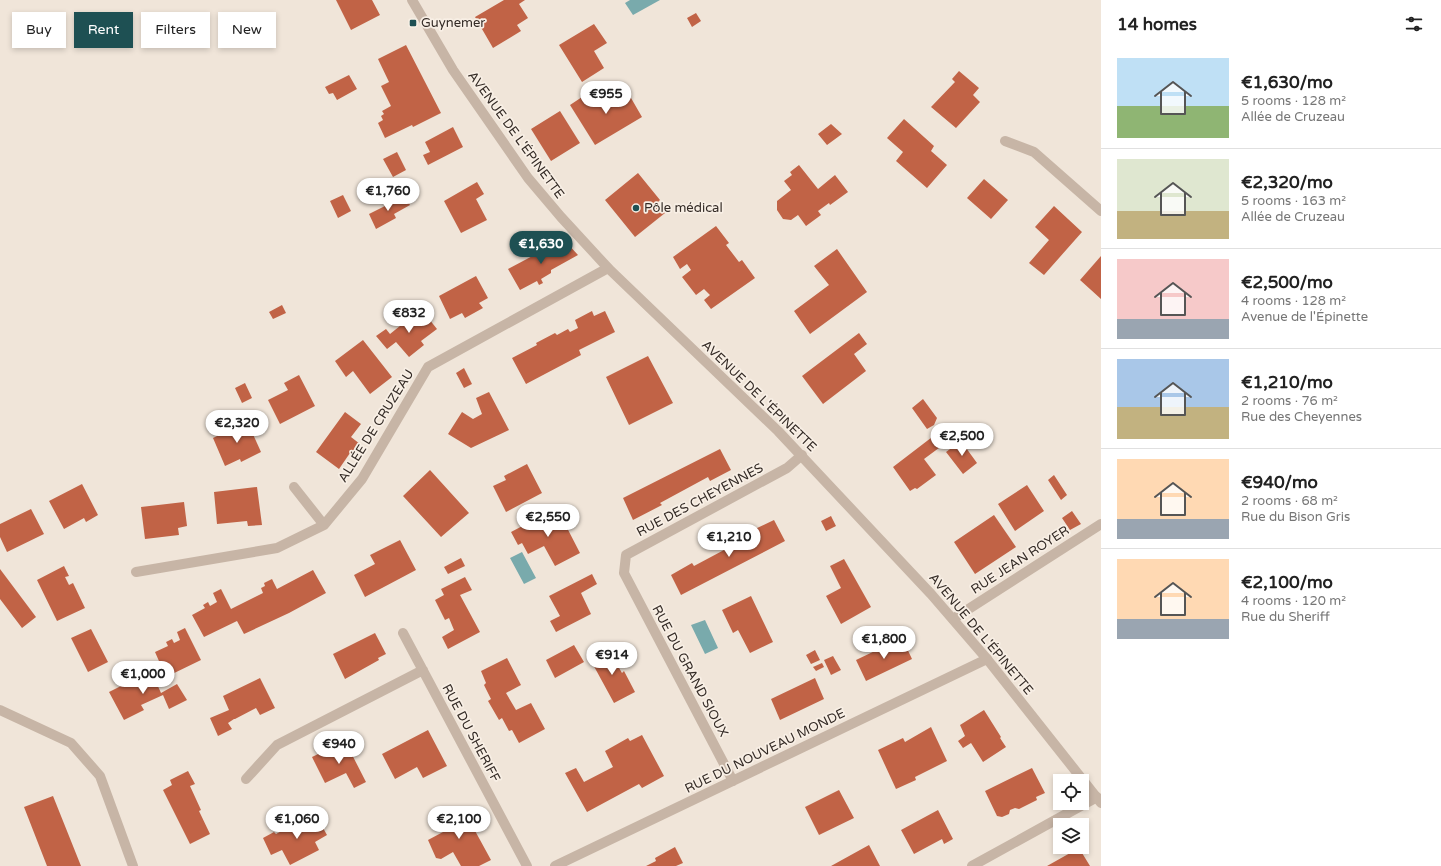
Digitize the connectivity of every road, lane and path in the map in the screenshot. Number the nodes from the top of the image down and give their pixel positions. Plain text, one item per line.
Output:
1 (412, 0) edge
2 (1005, 141) dead end
3 (1101, 211) edge
4 (608, 268) junction
5 (802, 455) junction
6 (294, 487) dead end
7 (1101, 524) edge
8 (324, 525) junction
9 (136, 572) dead end
10 (624, 574) joint
11 (954, 619) junction
12 (402, 633) dead end
13 (987, 659) junction
14 (423, 670) junction
15 (0, 710) edge
16 (246, 779) dead end
17 (733, 781) junction
18 (1099, 800) edge
19 (133, 866) edge
20 (527, 866) edge
21 (555, 866) edge
22 (972, 866) edge

1 - 4 street, AVENUE DE L'ÉPINETTE
2 - 3 street
4 - 5 street, AVENUE DE L'ÉPINETTE
4 - 8 street, ALLÉE DE CRUZEAU
5 - 10 street, RUE DES CHEYENNES
5 - 11 street, AVENUE DE L'ÉPINETTE
6 - 8 street
7 - 11 street, RUE JEAN ROYER
8 - 9 street, ALLÉE DE CRUZEAU
10 - 17 street, RUE DU GRAND SIOUX
11 - 13 street, AVENUE DE L'ÉPINETTE
12 - 14 street, RUE DU SHERIFF
13 - 17 street, RUE DU NOUVEAU MONDE
13 - 18 street, AVENUE DE L'ÉPINETTE
14 - 16 street
14 - 20 street, RUE DU SHERIFF
15 - 19 street
17 - 21 street, RUE DU NOUVEAU MONDE
18 - 22 street

